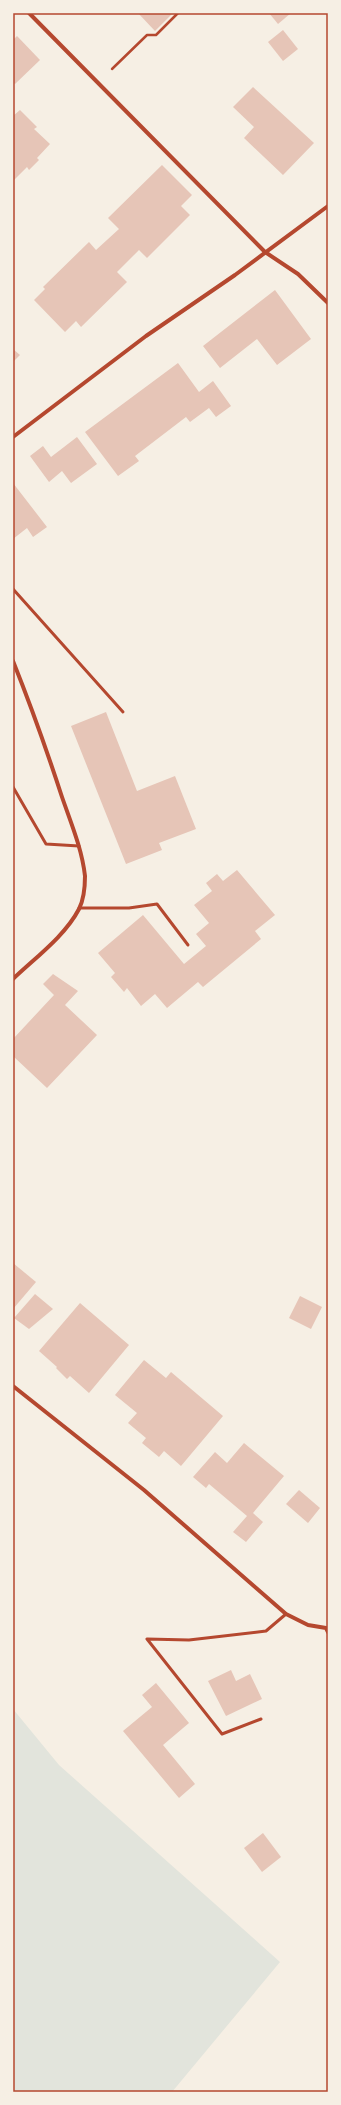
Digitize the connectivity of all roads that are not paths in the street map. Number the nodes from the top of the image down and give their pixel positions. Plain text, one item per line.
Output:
1 (29, 13) edge
2 (328, 206) edge
3 (265, 252) junction
4 (328, 303) edge
5 (13, 437) edge
6 (13, 589) edge
7 (13, 661) edge
8 (123, 712) dead end
9 (13, 787) edge
10 (79, 846) junction
11 (79, 908) junction
12 (188, 945) dead end
13 (13, 979) edge
14 (13, 1386) edge
15 (286, 1614) junction
16 (327, 1629) edge
17 (262, 1719) dead end

1 - 3 street
2 - 3 street
3 - 4 street
3 - 5 street
6 - 8 lane
7 - 10 street
9 - 10 lane
10 - 11 street
11 - 12 lane
11 - 13 street
14 - 15 street
15 - 16 street
15 - 17 lane

